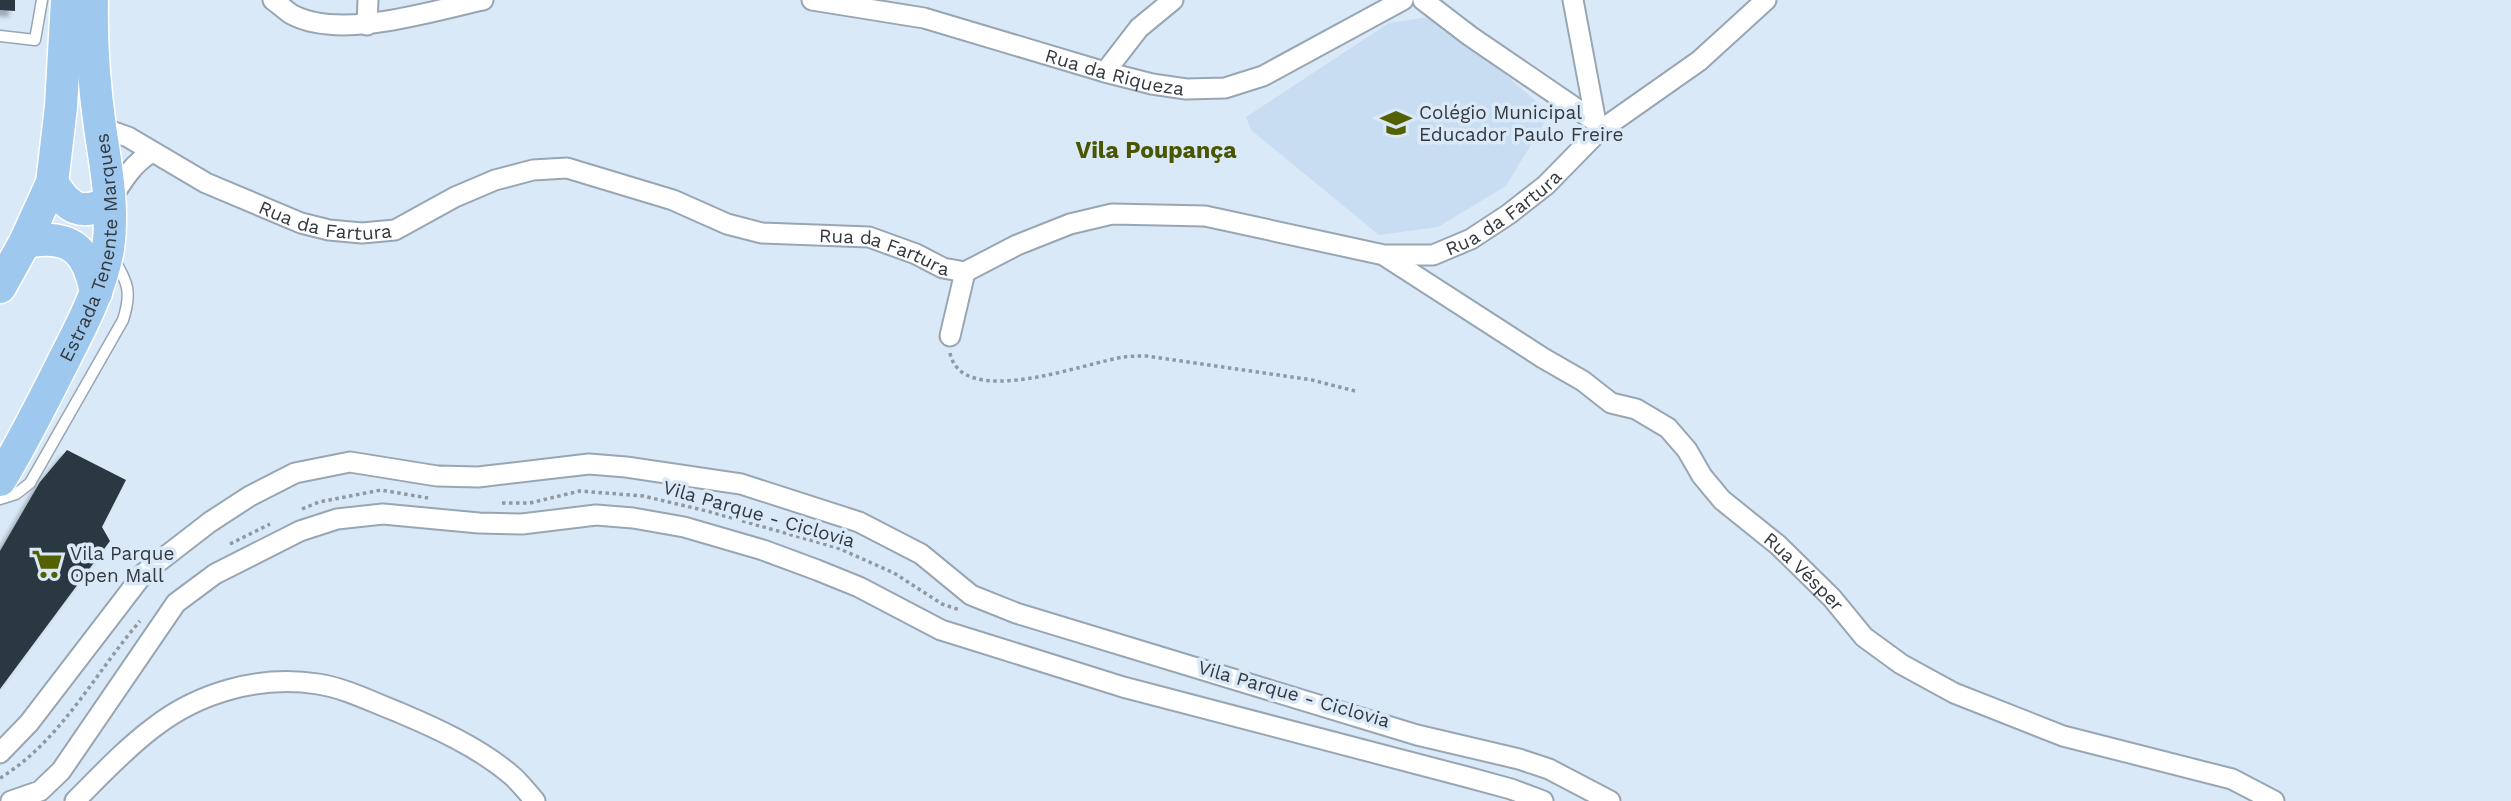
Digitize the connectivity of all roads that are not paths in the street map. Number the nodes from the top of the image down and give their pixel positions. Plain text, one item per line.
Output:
1 (42, 0) edge
2 (67, 0) edge
3 (92, 0) edge
4 (274, 0) edge
5 (368, 0) edge
6 (483, 0) edge
7 (812, 0) edge
8 (1173, 0) edge
9 (1403, 0) edge
10 (1423, 0) edge
11 (1433, 0) edge
12 (1573, 0) edge
13 (1766, 0) edge
14 (1447, 19) junction
15 (367, 25) junction
16 (0, 36) edge
17 (1105, 72) junction
18 (100, 127) junction
19 (1597, 127) junction
20 (57, 141) junction
21 (152, 152) junction
22 (52, 183) junction
23 (109, 203) junction
24 (25, 242) junction
25 (108, 249) junction
26 (1384, 255) junction
27 (965, 272) junction
28 (0, 287) edge
29 (96, 293) junction
30 (950, 336) road end
31 (0, 480) edge
32 (0, 499) edge
33 (0, 753) edge
34 (10, 801) edge
35 (75, 801) edge
36 (535, 801) edge
37 (1543, 801) edge
38 (1610, 801) edge
39 (2274, 801) edge

1 - 16 lane
2 - 20 main road, Estrada Tenente Marques
3 - 18 main road, Estrada Tenente Marques
4 - 15 street
5 - 15 street
6 - 15 street
7 - 17 street, Rua da Riqueza
8 - 17 street
9 - 17 street, Rua da Riqueza
10 - 14 street
11 - 14 lane
12 - 19 street
13 - 19 street, Rua da Fartura
14 - 19 street
18 - 20 main road
18 - 21 street, Rua da Fartura
18 - 23 main road, Estrada Tenente Marques
19 - 26 street, Rua da Fartura
20 - 22 main road, Estrada Tenente Marques
21 - 23 street
21 - 27 street, Rua da Fartura
22 - 23 main road
22 - 24 main road, Estrada Tenente Marques
23 - 25 main road, Estrada Tenente Marques
24 - 28 main road, Estrada Tenente Marques
24 - 29 main road
25 - 29 main road, Estrada Tenente Marques
25 - 32 lane
26 - 27 street, Rua da Fartura
26 - 39 street, Rua Vésper
27 - 30 street
29 - 31 main road, Estrada Tenente Marques
33 - 38 street
34 - 37 street
35 - 36 street

